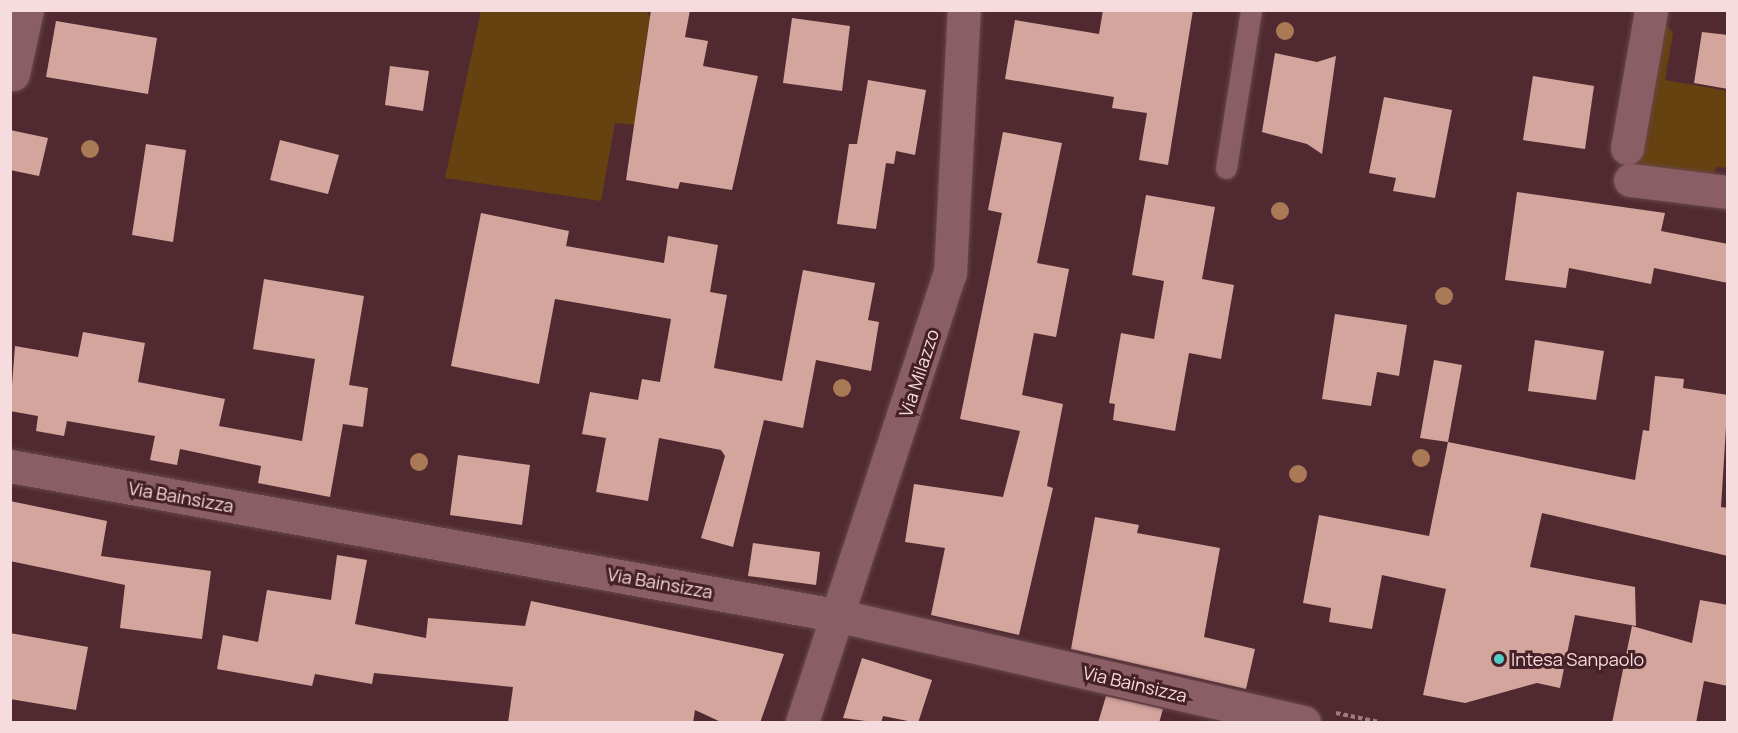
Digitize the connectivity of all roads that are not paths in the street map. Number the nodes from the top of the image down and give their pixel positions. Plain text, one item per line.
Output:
1 (27, 10) edge
2 (964, 10) edge
3 (1251, 10) edge
4 (1651, 10) edge
5 (13, 74) dead end
6 (1226, 168) dead end
7 (1728, 192) edge
8 (10, 466) edge
9 (840, 616) junction
10 (802, 723) edge
11 (1304, 723) edge

1 - 5 street
2 - 9 street, Via Milazzo
3 - 6 lane
4 - 7 street
8 - 9 street, Via Bainsizza
9 - 10 street, Via Milazzo
9 - 11 street, Via Bainsizza

